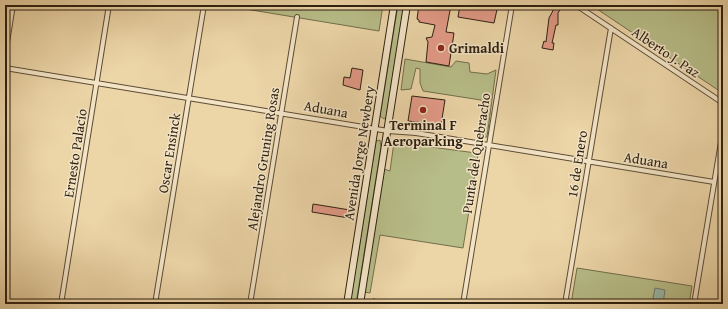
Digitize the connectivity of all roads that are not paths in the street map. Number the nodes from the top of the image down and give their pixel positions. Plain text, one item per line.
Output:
1 (13, 5) edge
2 (109, 5) edge
3 (204, 5) edge
4 (394, 5) edge
5 (407, 5) edge
6 (512, 5) edge
7 (576, 5) edge
8 (297, 17) dead end
9 (611, 28) junction
10 (5, 55) edge
11 (5, 68) edge
12 (97, 83) junction
13 (189, 98) junction
14 (723, 104) edge
15 (282, 112) junction
16 (375, 129) junction
17 (723, 130) edge
18 (388, 131) junction
19 (489, 145) junction
20 (588, 161) junction
21 (714, 182) junction
22 (61, 304) edge
23 (155, 304) edge
24 (250, 304) edge
25 (347, 304) edge
26 (360, 304) edge
27 (463, 304) edge
28 (565, 304) edge
29 (694, 304) edge

1 - 10 street
2 - 12 street, Ernesto Palacio
3 - 13 street, Oscar Ensinck
4 - 16 main road, Avenida Jorge Newbery
5 - 18 main road, Avenida Jorge Newbery
6 - 19 street, Punta del Quebracho
7 - 9 street, Alberto J. Paz
8 - 15 street, Alejandro Gruning Rosas
9 - 14 street, Alberto J. Paz
9 - 20 street, 16 de Enero
11 - 12 street, Aduana
12 - 13 street, Aduana
12 - 22 street, Ernesto Palacio
13 - 15 street, Aduana
13 - 23 street, Oscar Ensinck
15 - 16 street, Aduana
15 - 24 street, Alejandro Gruning Rosas
16 - 18 street, Aduana
16 - 25 main road, Avenida Jorge Newbery
17 - 21 street
18 - 19 street, Aduana
18 - 26 main road, Avenida Jorge Newbery
19 - 20 street, Aduana
19 - 27 street, Punta del Quebracho
20 - 21 street, Aduana
20 - 28 street, 16 de Enero
21 - 29 street

